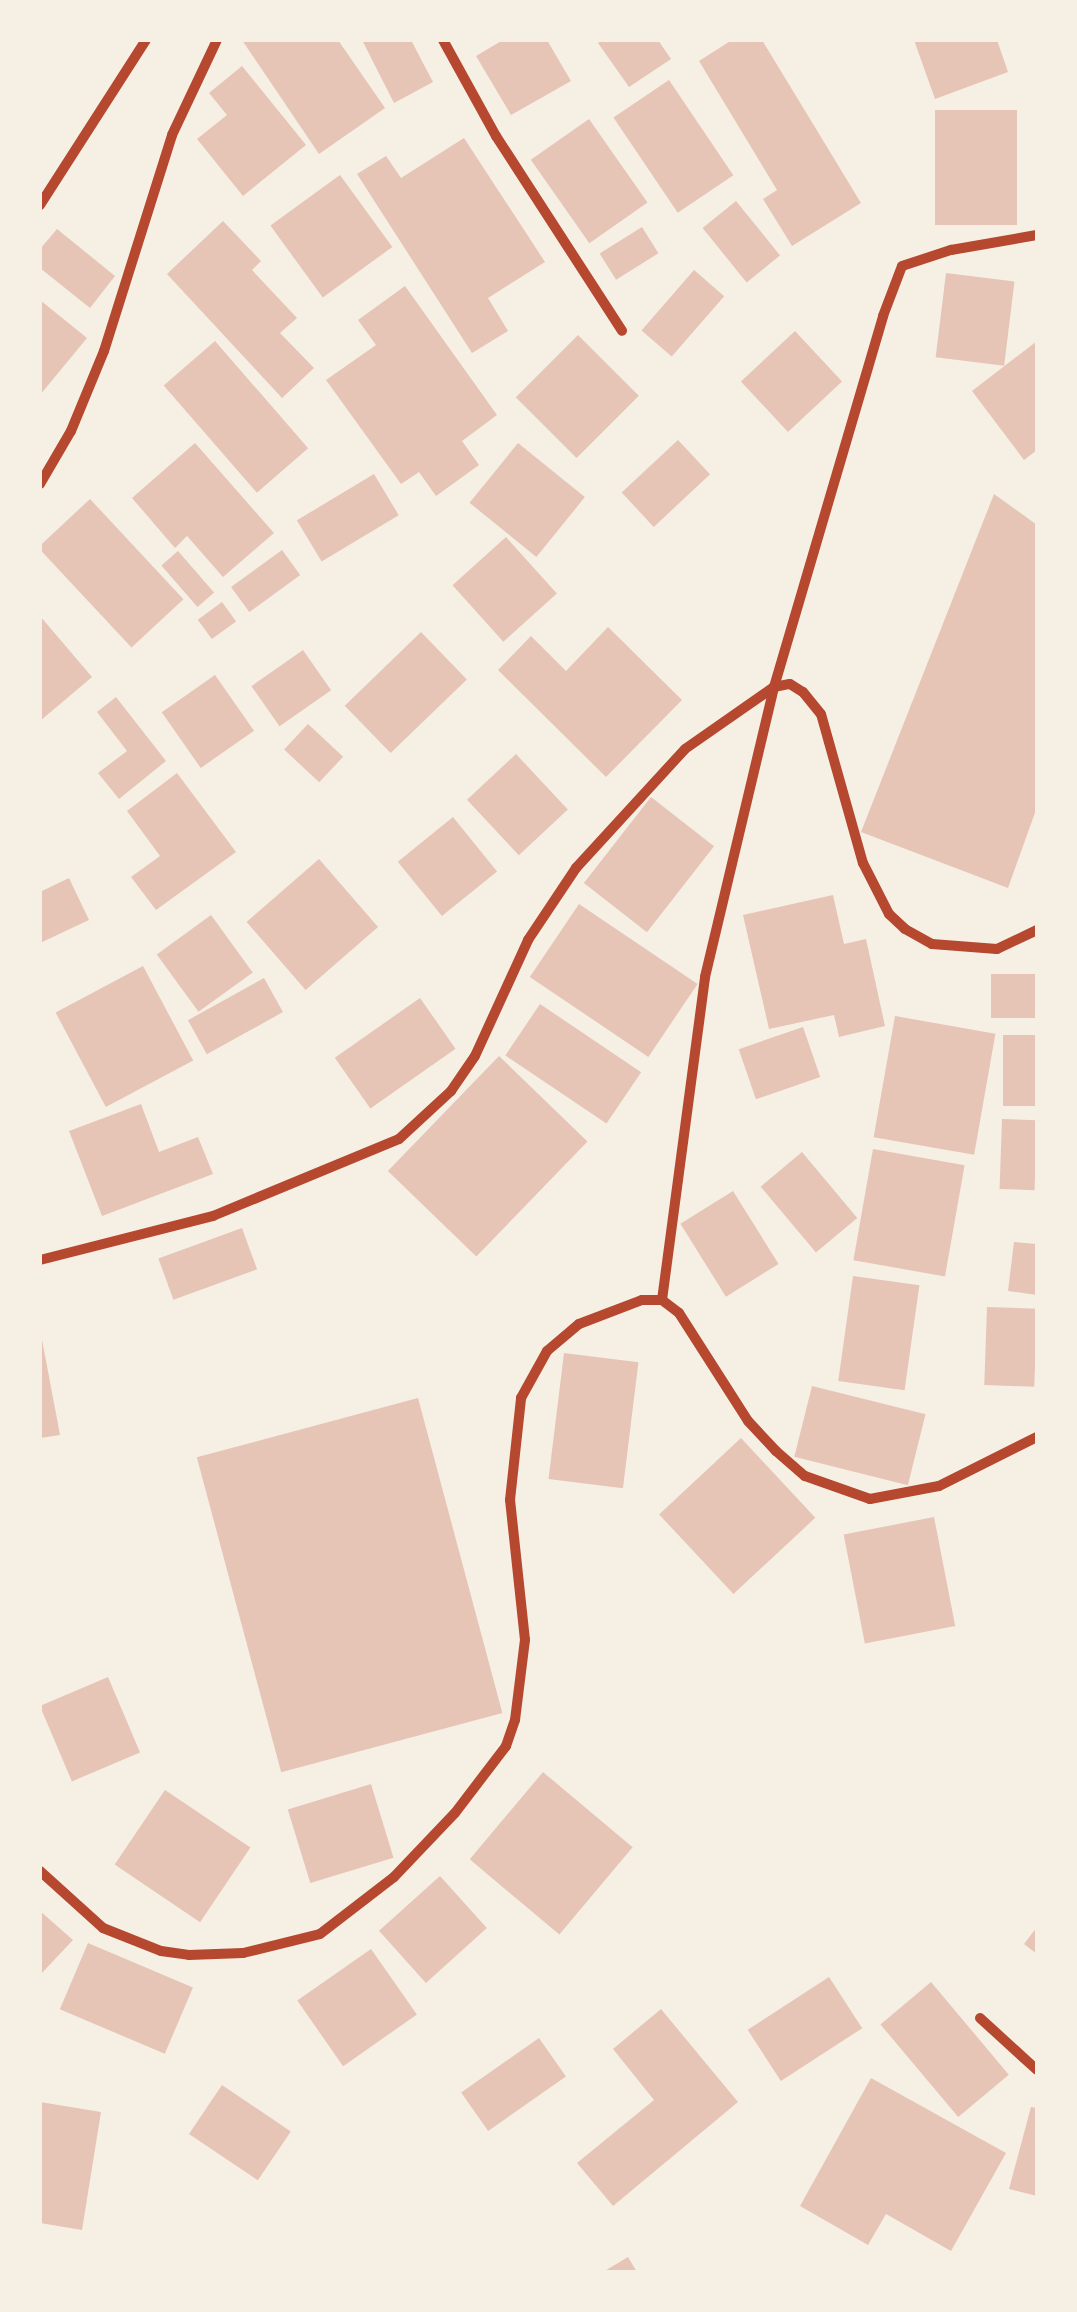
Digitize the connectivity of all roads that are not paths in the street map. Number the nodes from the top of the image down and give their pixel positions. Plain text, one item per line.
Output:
1 (146, 40) edge
2 (216, 40) edge
3 (443, 40) edge
4 (40, 205) edge
5 (1037, 235) edge
6 (622, 331) dead end
7 (40, 484) edge
8 (774, 687) junction
9 (1037, 930) edge
10 (40, 1260) edge
11 (662, 1300) junction
12 (1037, 1437) edge
13 (40, 1870) edge
14 (980, 2018) dead end
15 (1037, 2070) edge

1 - 4 street
2 - 7 street
3 - 6 street
5 - 8 street
8 - 9 street
8 - 10 street
8 - 11 street
11 - 12 street
11 - 13 street
14 - 15 street

